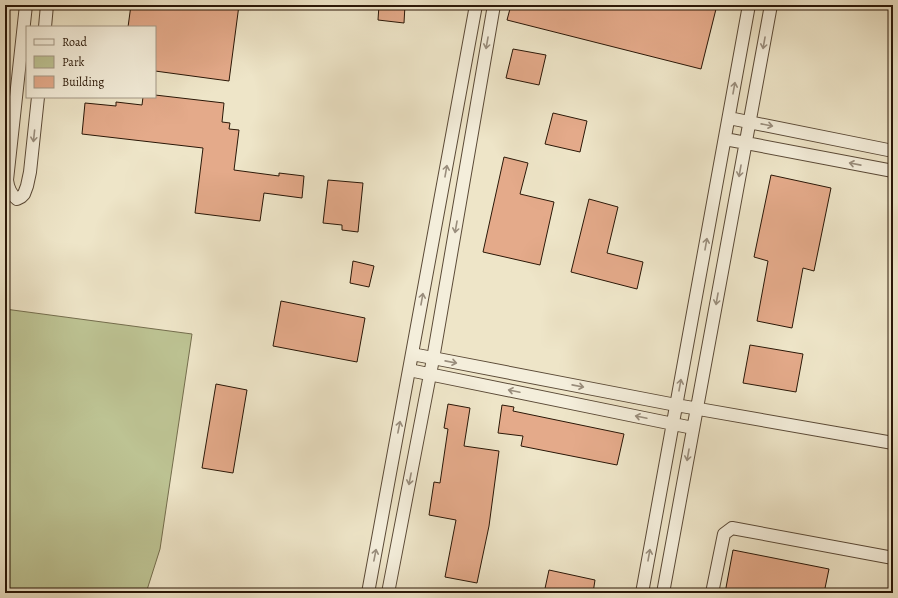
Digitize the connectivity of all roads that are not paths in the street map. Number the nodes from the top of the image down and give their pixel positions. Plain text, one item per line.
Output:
1 (26, 5) edge
2 (47, 5) edge
3 (476, 5) edge
4 (494, 5) edge
5 (749, 5) edge
6 (771, 5) edge
7 (45, 26) edge
8 (38, 98) edge
9 (729, 118) junction
10 (749, 122) junction
11 (725, 139) junction
12 (745, 143) junction
13 (893, 151) edge
14 (893, 171) edge
15 (412, 354) junction
16 (433, 358) junction
17 (409, 370) junction
18 (430, 374) junction
19 (676, 405) junction
20 (696, 409) junction
21 (673, 424) junction
22 (693, 428) junction
23 (893, 443) edge
24 (893, 558) edge
25 (368, 593) edge
26 (388, 593) edge
27 (642, 593) edge
28 (663, 593) edge
29 (712, 593) edge

8 -> 1 street
2 - 7 street
15 -> 3 street
4 -> 16 street
9 -> 5 street
6 -> 10 street
9 - 10 street
9 - 11 street
10 - 12 street
10 -> 13 street
11 - 12 street
19 -> 11 street
14 -> 12 street
12 -> 20 street
15 - 16 street
15 - 17 street
16 - 18 street
16 -> 19 street
17 - 18 street
25 -> 17 street
21 -> 18 street
18 -> 26 street
19 - 20 street
19 - 21 street
20 - 22 street
20 - 23 street
21 - 22 street
27 -> 21 street
22 -> 28 street
24 - 29 street

